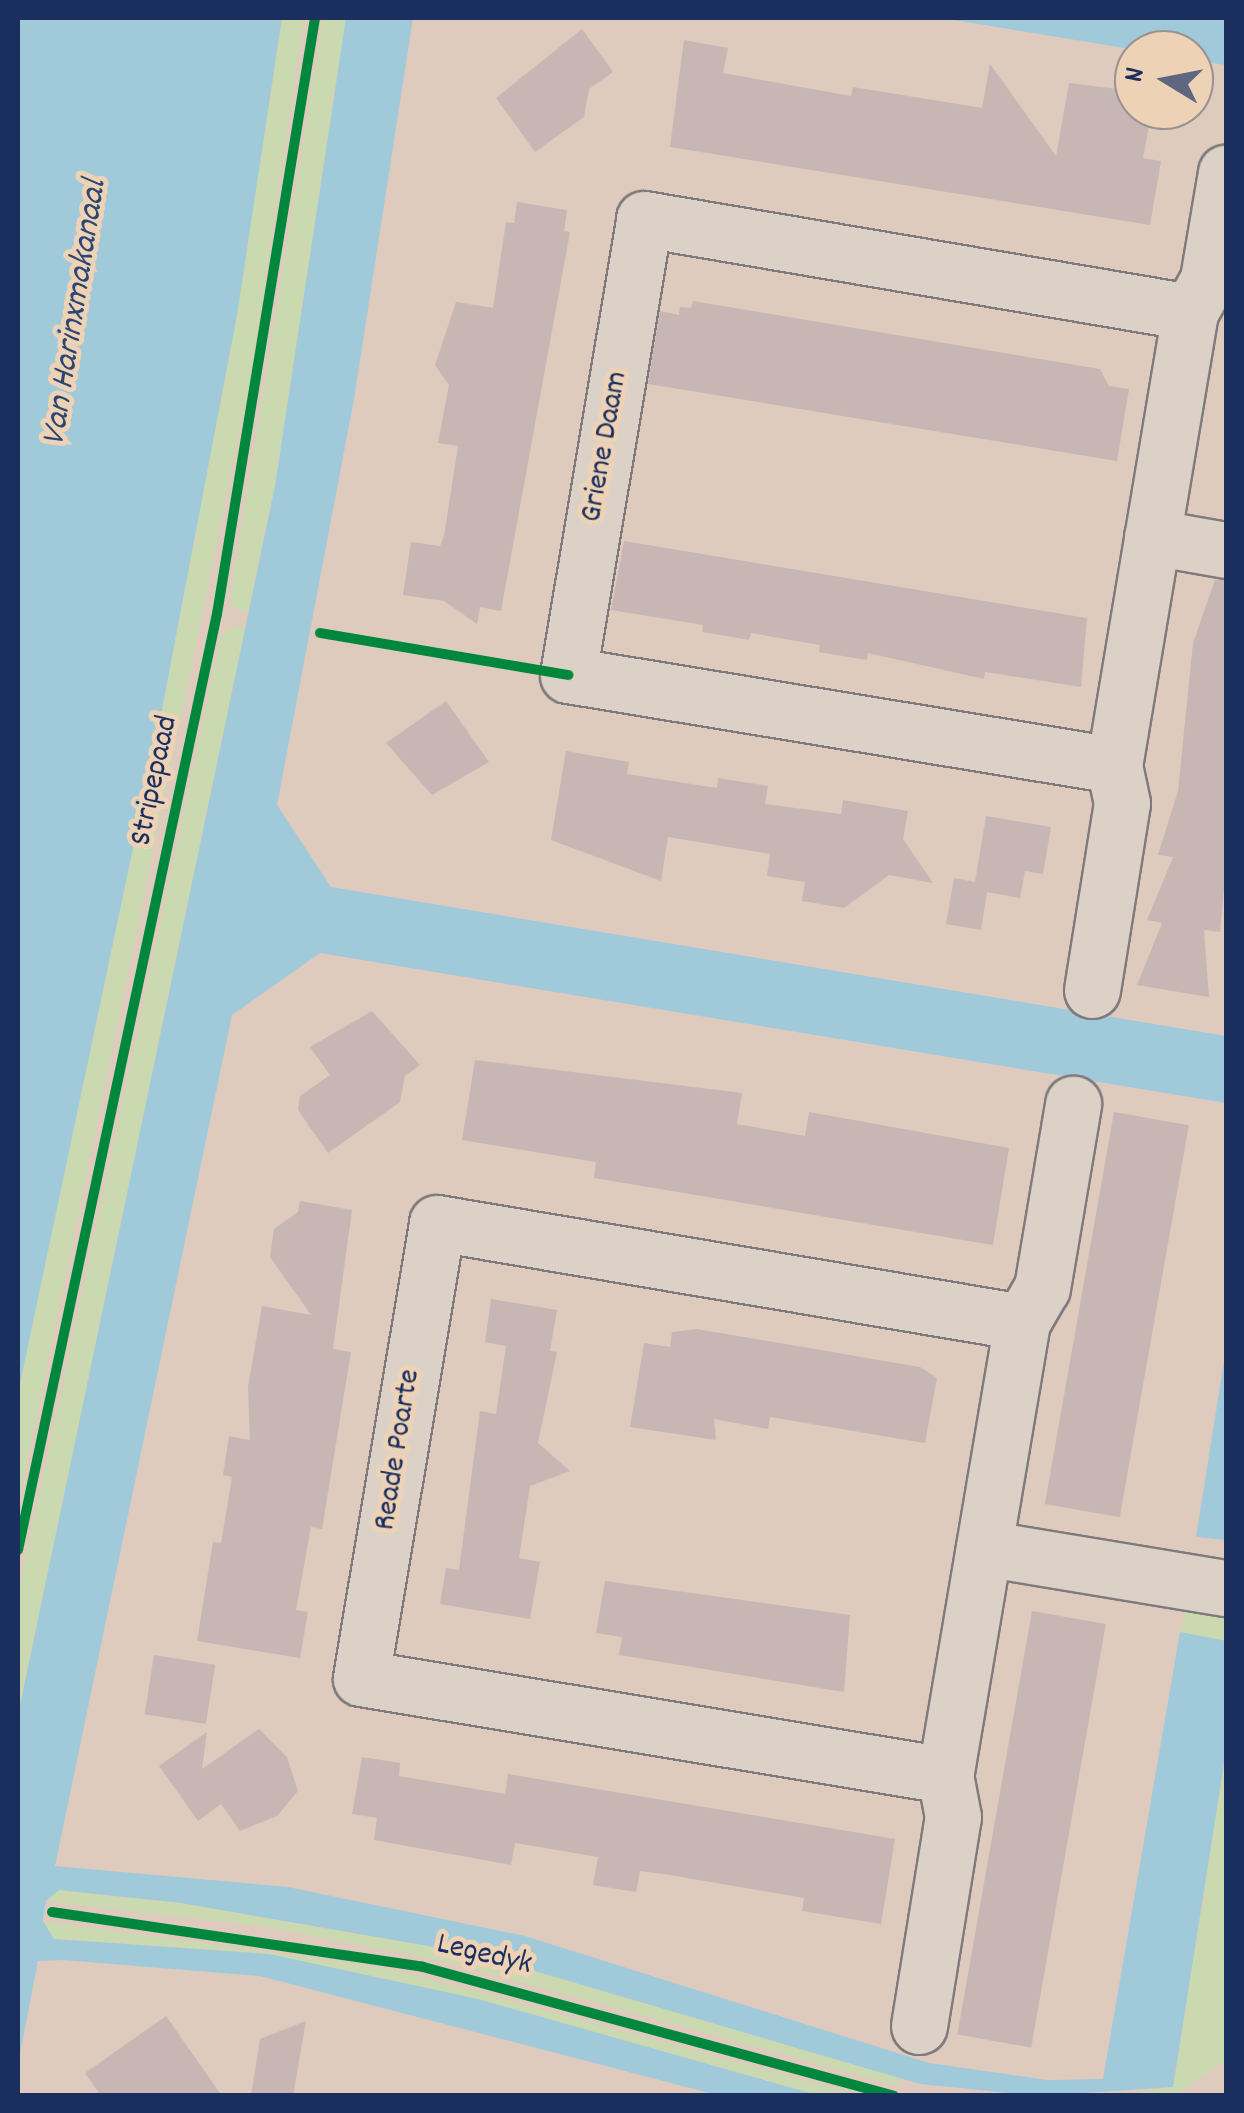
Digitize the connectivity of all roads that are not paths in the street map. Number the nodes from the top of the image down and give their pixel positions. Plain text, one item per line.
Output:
1 (1226, 173) edge
2 (1190, 312) junction
3 (1152, 538) junction
4 (1226, 550) edge
5 (1114, 765) junction
6 (1092, 990) dead end
7 (1073, 1104) dead end
8 (1022, 1322) junction
9 (984, 1548) junction
10 (1226, 1588) edge
11 (945, 1775) junction
12 (919, 2026) dead end

1 - 2 street
2 - 3 street
2 - 5 street, Griene Daam
3 - 4 street
3 - 5 street
5 - 6 street
7 - 8 street
8 - 9 street
8 - 11 street, Reade Poarte
9 - 10 street
9 - 11 street
11 - 12 street

